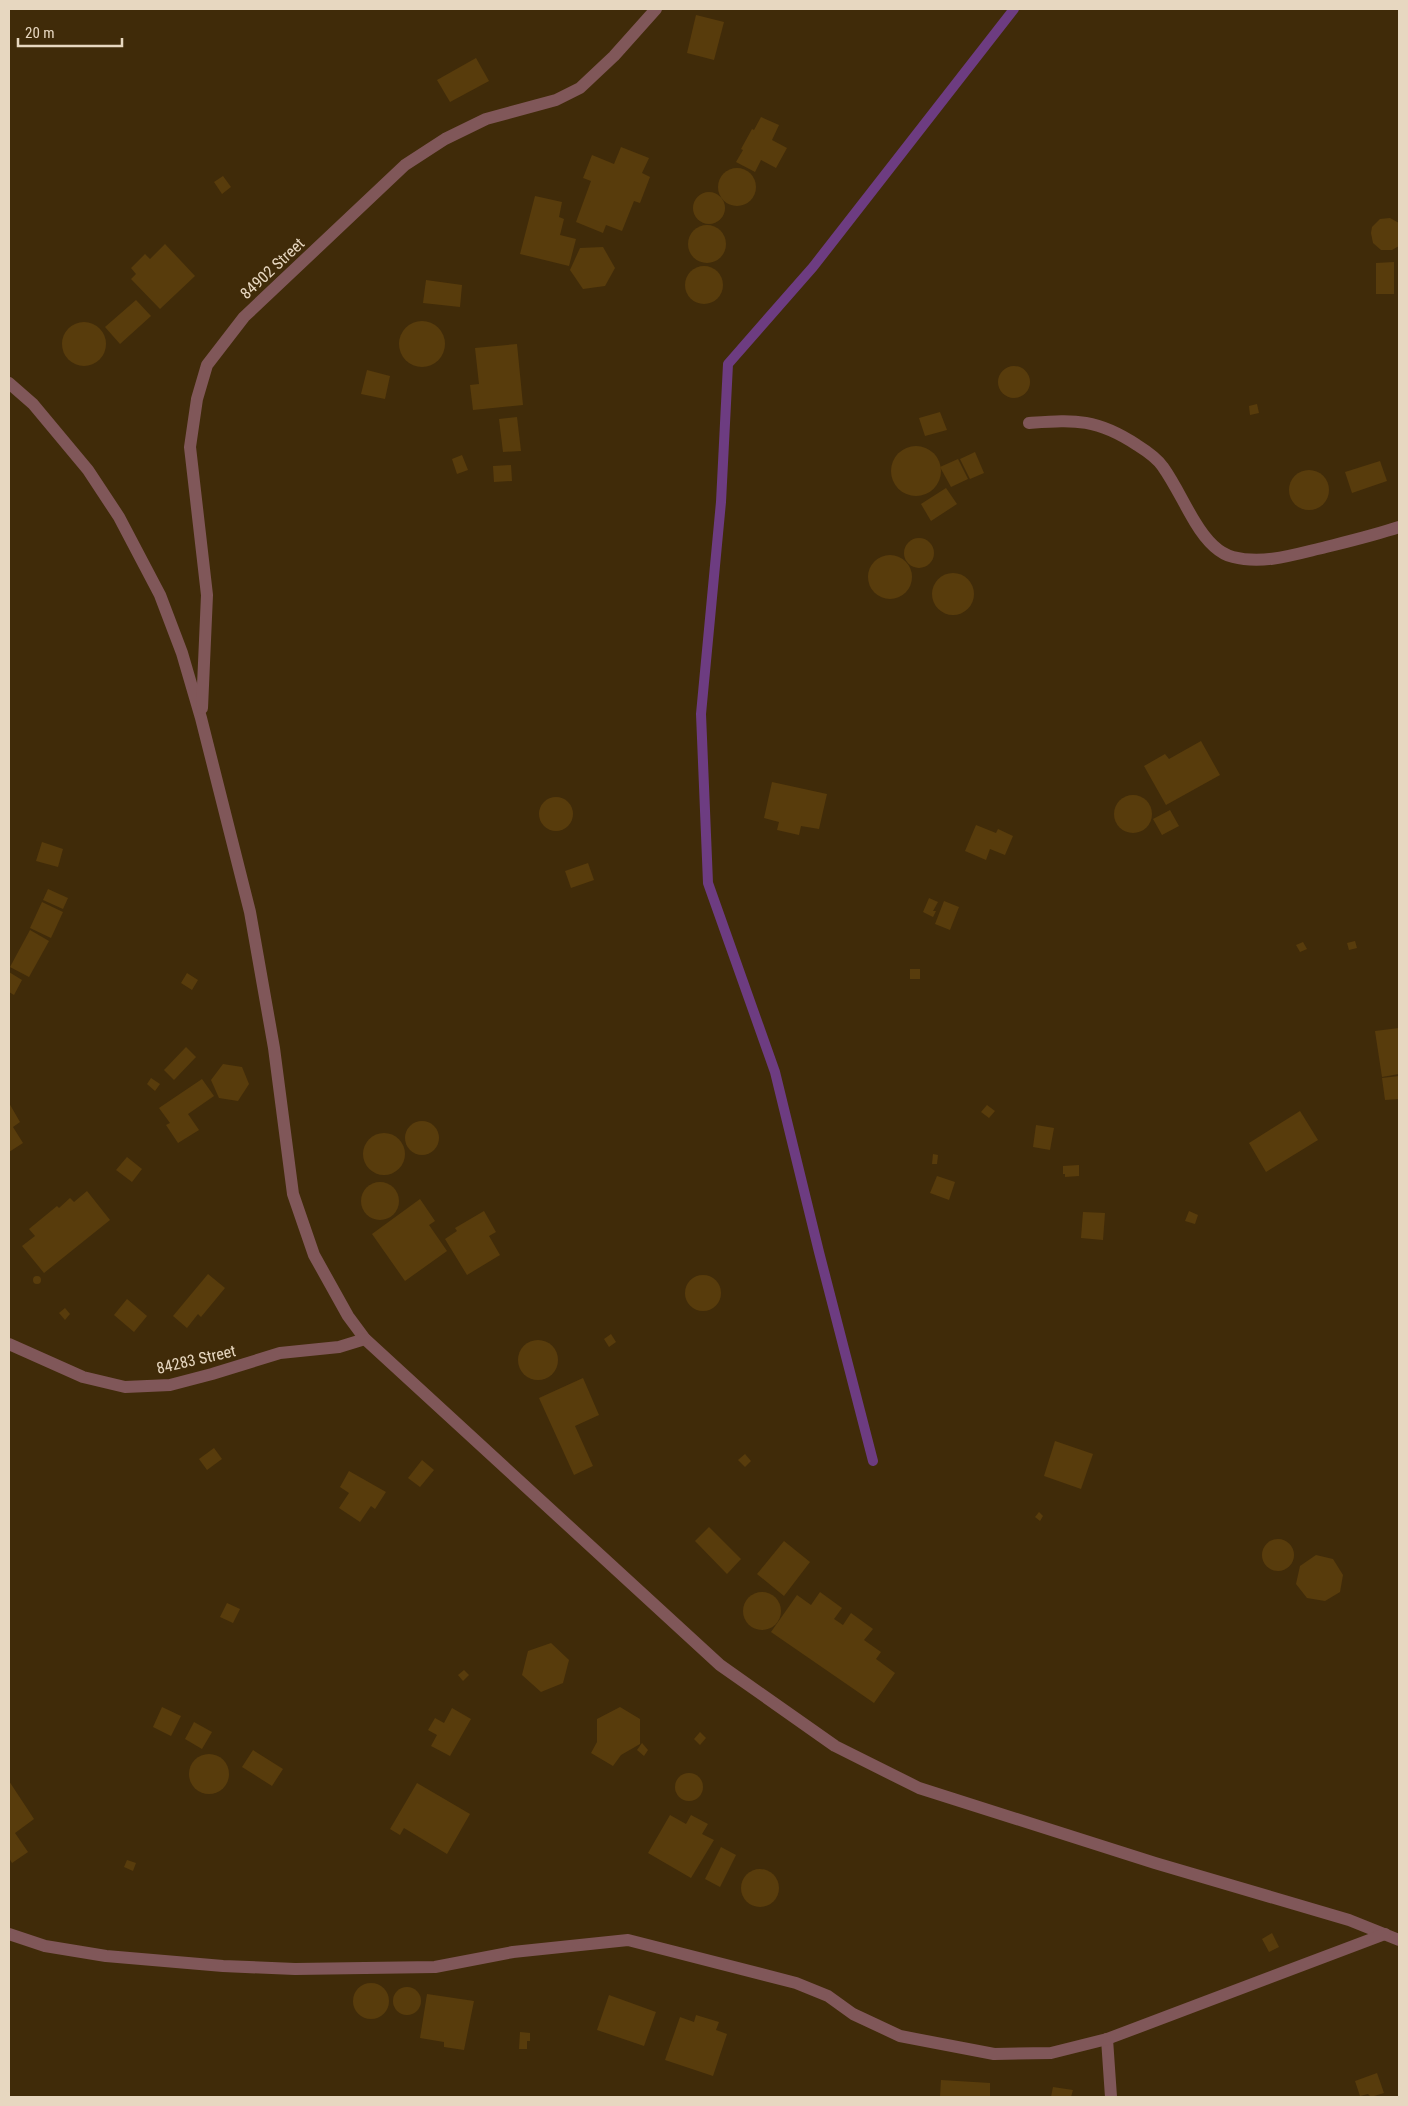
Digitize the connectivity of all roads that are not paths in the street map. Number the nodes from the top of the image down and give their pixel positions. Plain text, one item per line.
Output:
1 (656, 9) edge
2 (9, 383) edge
3 (1029, 423) dead end
4 (1399, 527) edge
5 (201, 718) junction
6 (365, 1339) junction
7 (9, 1344) edge
8 (9, 1934) edge
9 (1385, 1934) junction
10 (1399, 1940) edge
11 (1107, 2039) junction
12 (1112, 2097) edge

1 - 5 street, 84902 Street
2 - 5 street
3 - 4 street
5 - 6 street
6 - 7 street, 84283 Street
6 - 9 street
8 - 11 street
9 - 10 street
9 - 11 street
11 - 12 street

